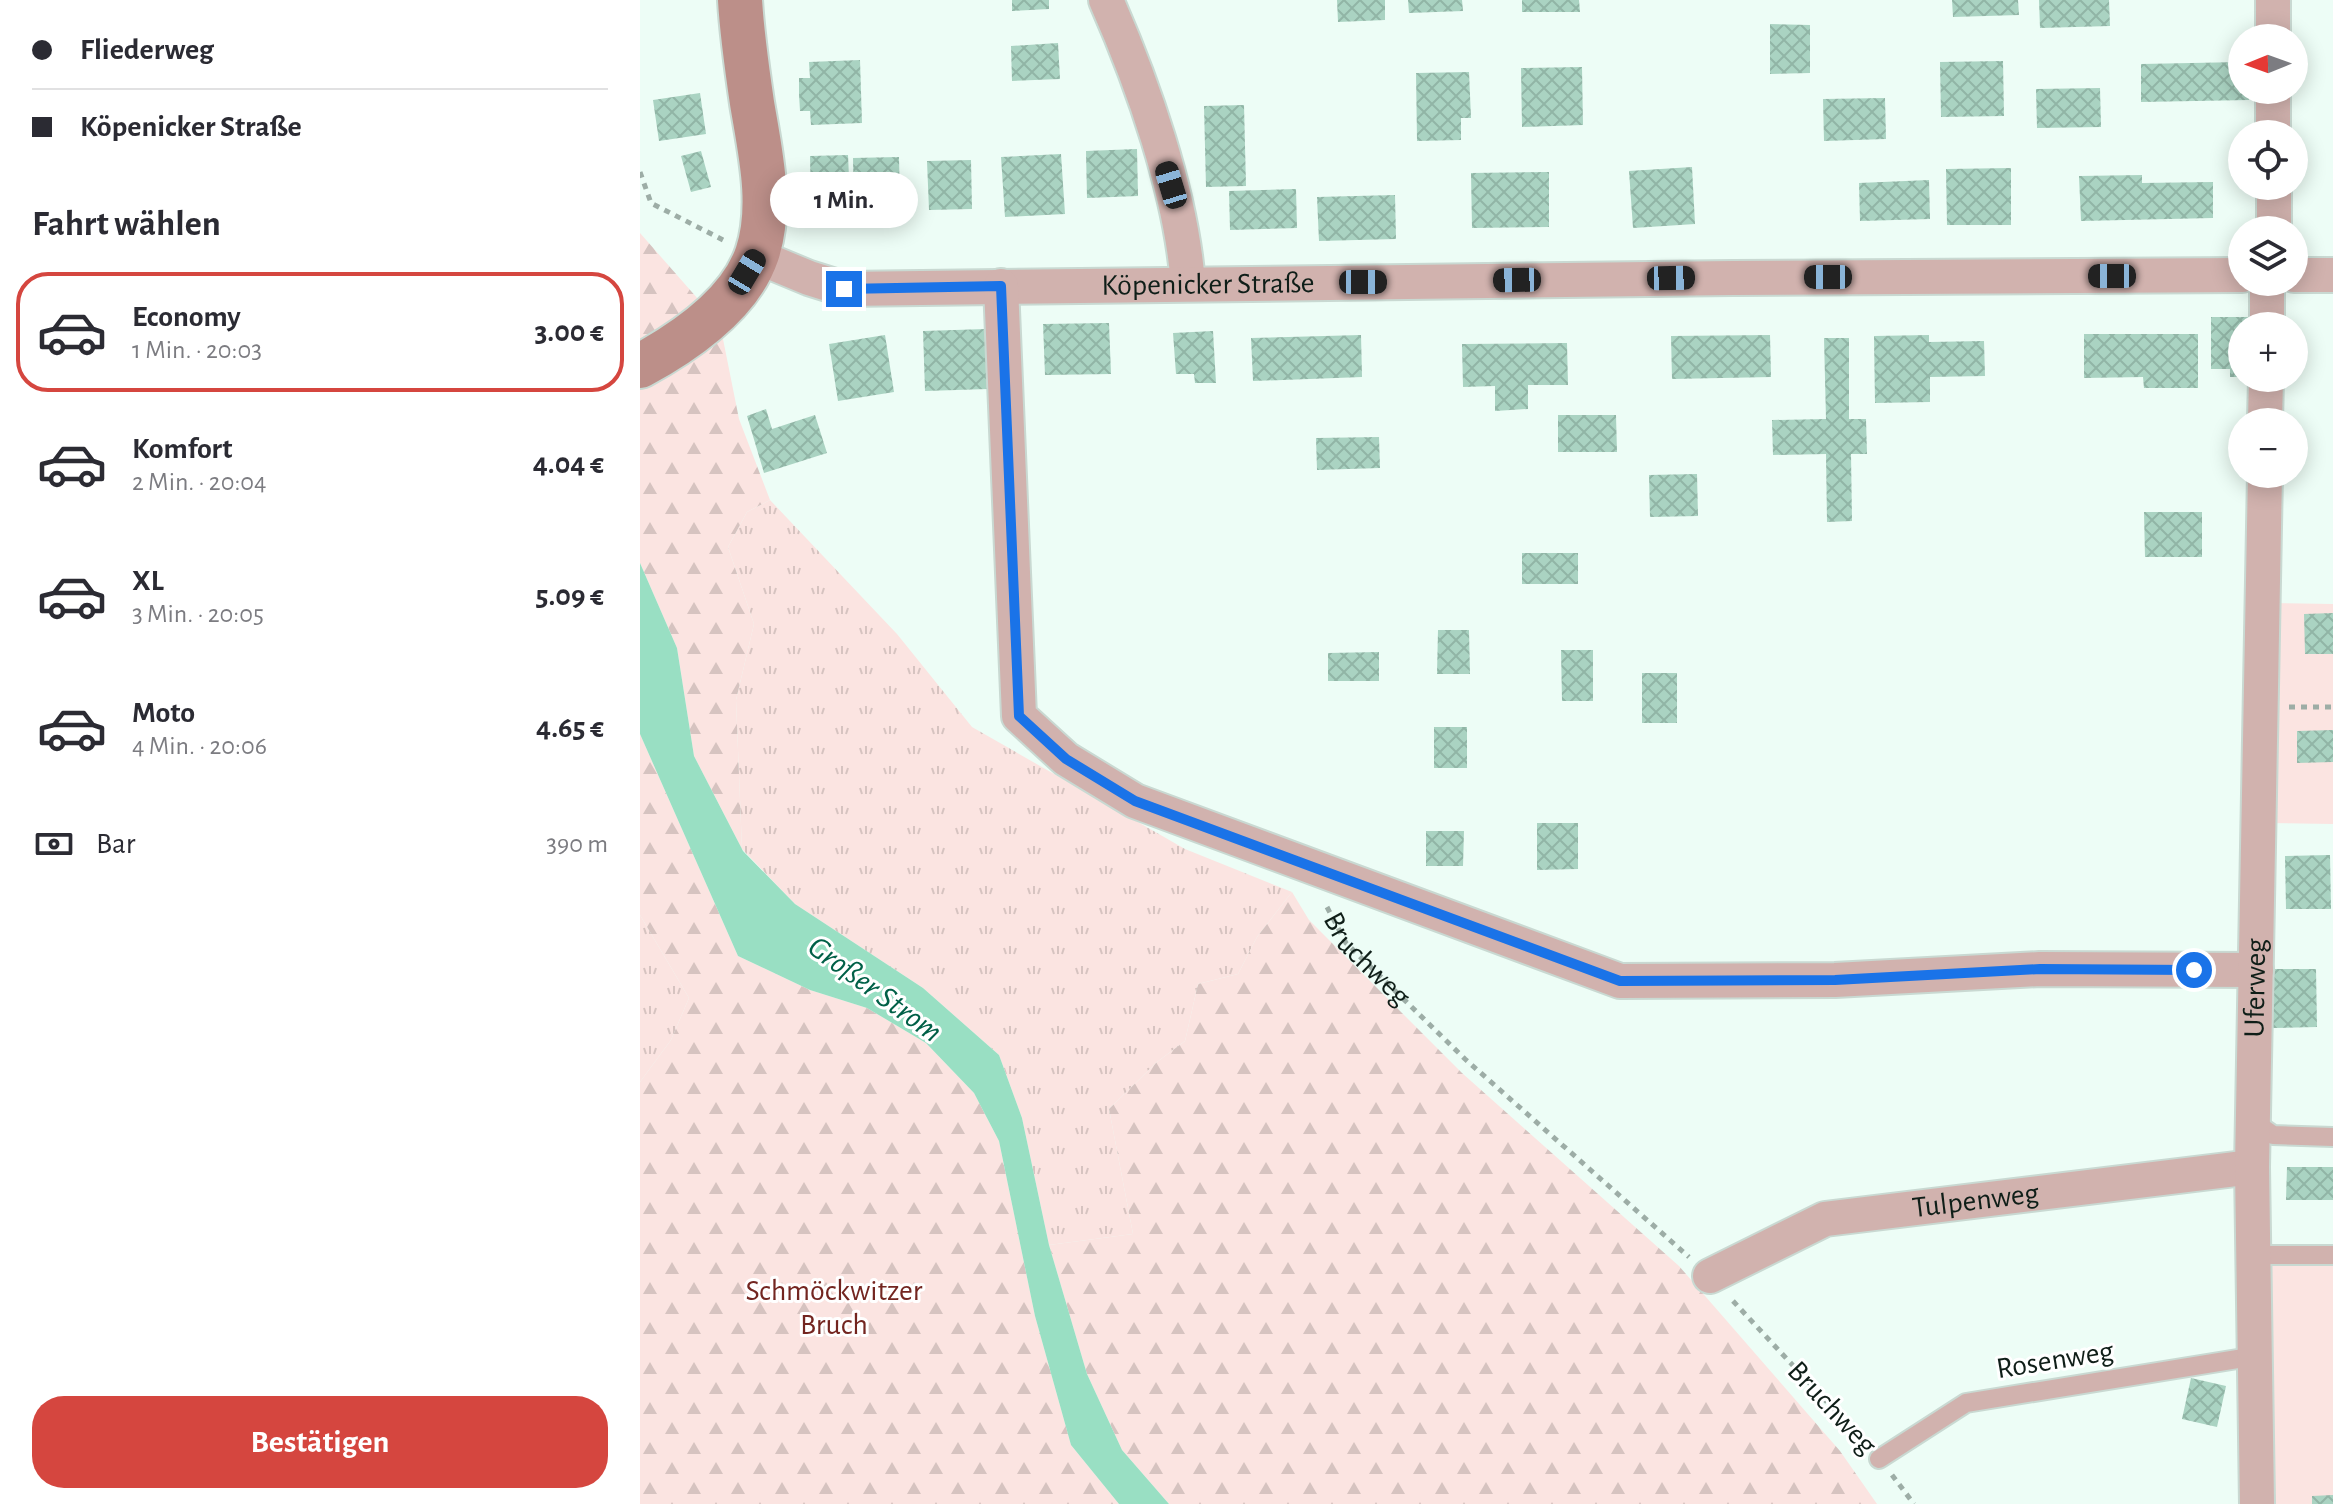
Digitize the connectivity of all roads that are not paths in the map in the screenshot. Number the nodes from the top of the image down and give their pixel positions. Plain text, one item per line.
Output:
1 (740, 0) edge
2 (1106, 0) edge
3 (2273, 0) edge
4 (2273, 24) edge
5 (756, 256) junction
6 (2228, 275) edge
7 (2308, 275) edge
8 (2333, 275) edge
9 (1188, 284) junction
10 (1001, 286) junction
11 (640, 366) edge
12 (2265, 488) edge
13 (2256, 970) junction
14 (2253, 1121) junction
15 (2333, 1137) edge
16 (2252, 1167) junction
17 (2254, 1255) junction
18 (2333, 1255) edge
19 (1710, 1276) road end
20 (2256, 1356) junction
21 (1879, 1459) road end
22 (2257, 1504) edge

1 - 5 main road
2 - 9 street
3 - 4 street
5 - 10 street, Köpenicker Straße
5 - 11 main road
6 - 9 street, Köpenicker Straße
7 - 8 street
9 - 10 street, Köpenicker Straße
10 - 13 street
12 - 13 street, Uferweg
13 - 14 street, Uferweg
14 - 15 lane
14 - 16 street, Uferweg
16 - 17 street, Uferweg
16 - 19 street, Tulpenweg
17 - 18 lane
17 - 20 street, Uferweg
20 - 21 lane, Rosenweg
20 - 22 street, Uferweg

